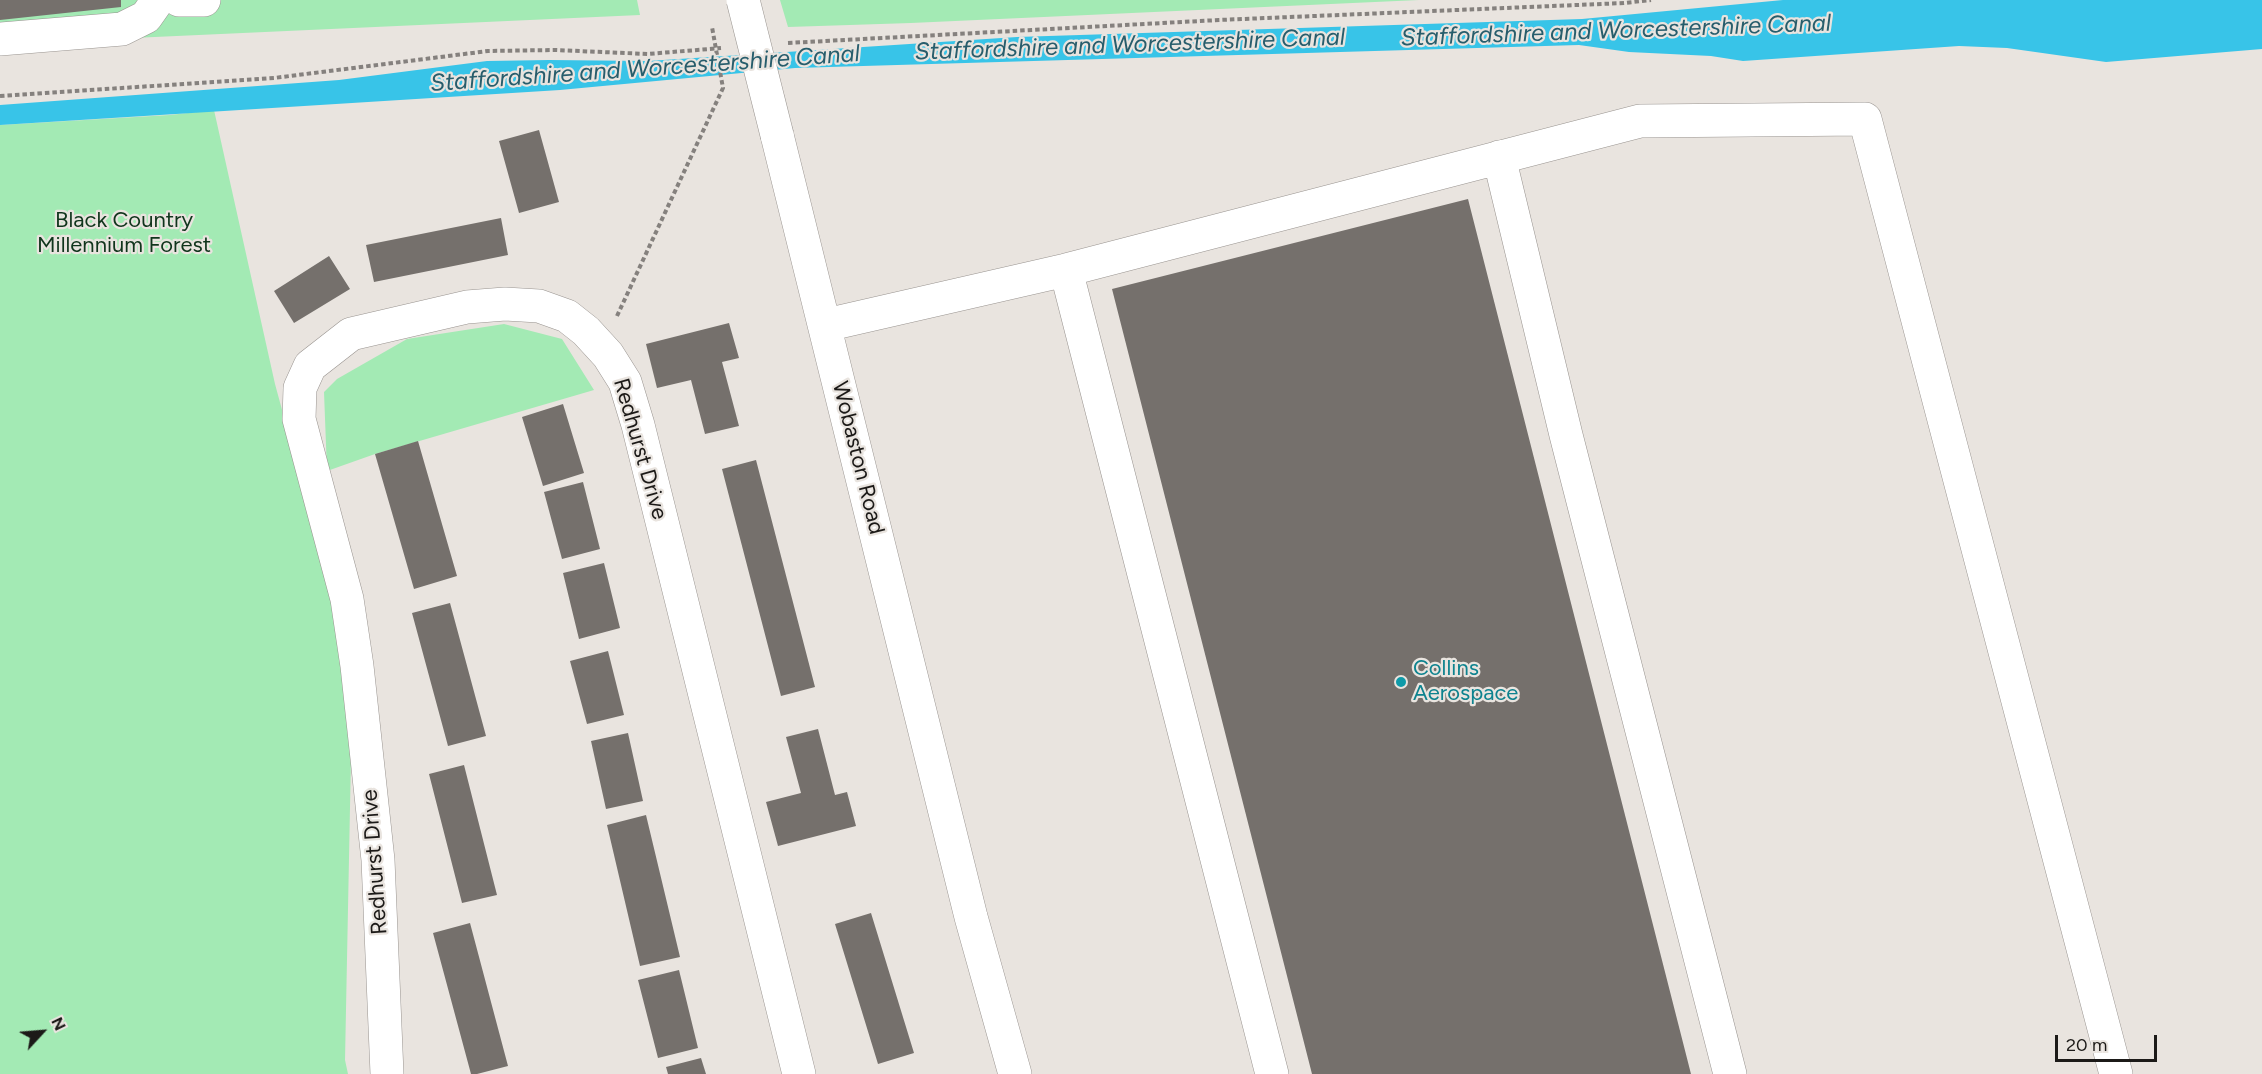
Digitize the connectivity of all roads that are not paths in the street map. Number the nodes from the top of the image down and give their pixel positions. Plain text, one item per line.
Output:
1 (158, 0) edge
2 (179, 0) edge
3 (204, 0) edge
4 (743, 0) edge
5 (0, 39) edge
6 (1499, 157) junction
7 (1066, 270) junction
8 (826, 325) junction
9 (971, 917) junction
10 (387, 1074) edge
11 (799, 1074) edge
12 (992, 1074) edge
13 (1015, 1074) edge
14 (1272, 1074) edge
15 (1730, 1074) edge
16 (2116, 1074) edge

1 - 5 street
2 - 3 street
4 - 8 street, Wobaston Road, bridge
6 - 7 street
6 - 15 street
6 - 16 street
7 - 8 street
7 - 14 street
8 - 9 street, Wobaston Road
9 - 12 street, Wobaston Road
9 - 13 street, Wobaston Road
10 - 11 street, Redhurst Drive

